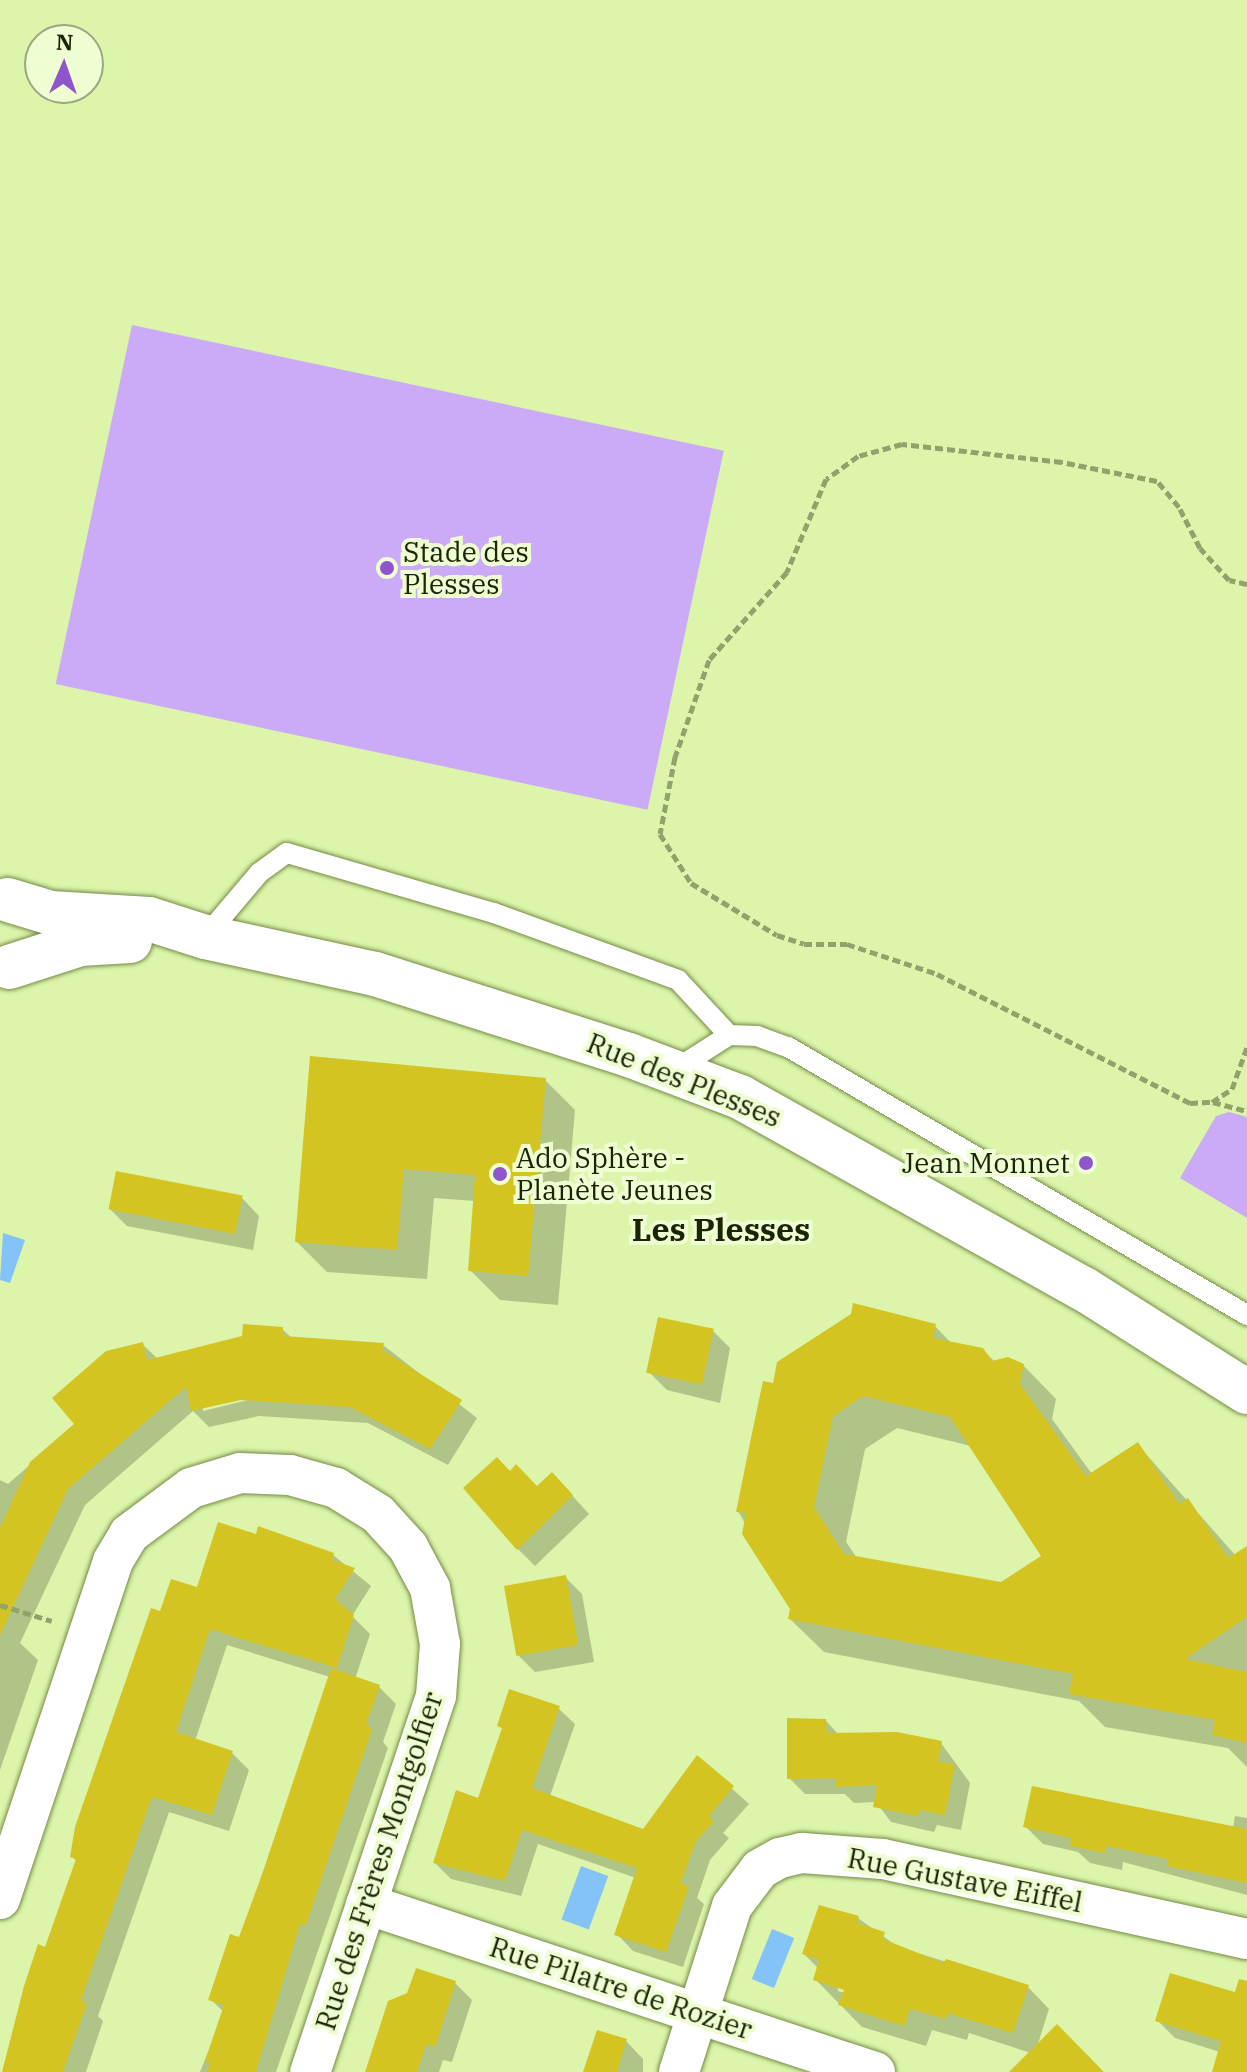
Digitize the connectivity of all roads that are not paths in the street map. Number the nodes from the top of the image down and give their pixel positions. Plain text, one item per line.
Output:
1 (4, 892) edge
2 (205, 937) junction
3 (5, 978) edge
4 (729, 1035) junction
5 (673, 1071) junction
6 (1247, 1315) edge
7 (1247, 1392) edge
8 (0, 1899) edge
9 (366, 1904) junction
10 (1247, 1939) edge
11 (698, 2014) junction
12 (310, 2072) edge
13 (679, 2072) edge
14 (875, 2072) edge

1 - 2 street, Rue des Plesses
1 - 3 street
2 - 3 street, Rue des Plesses
2 - 4 lane
2 - 5 street, Rue des Plesses
4 - 5 lane
4 - 6 lane
5 - 7 street, Rue des Plesses
8 - 9 street, Rue des Frères Montgolfier
9 - 11 street, Rue Pilatre de Rozier
9 - 12 street, Rue des Frères Montgolfier
10 - 11 street, Rue Gustave Eiffel
11 - 13 street, Rue Gustave Eiffel
11 - 14 street, Rue Pilatre de Rozier

